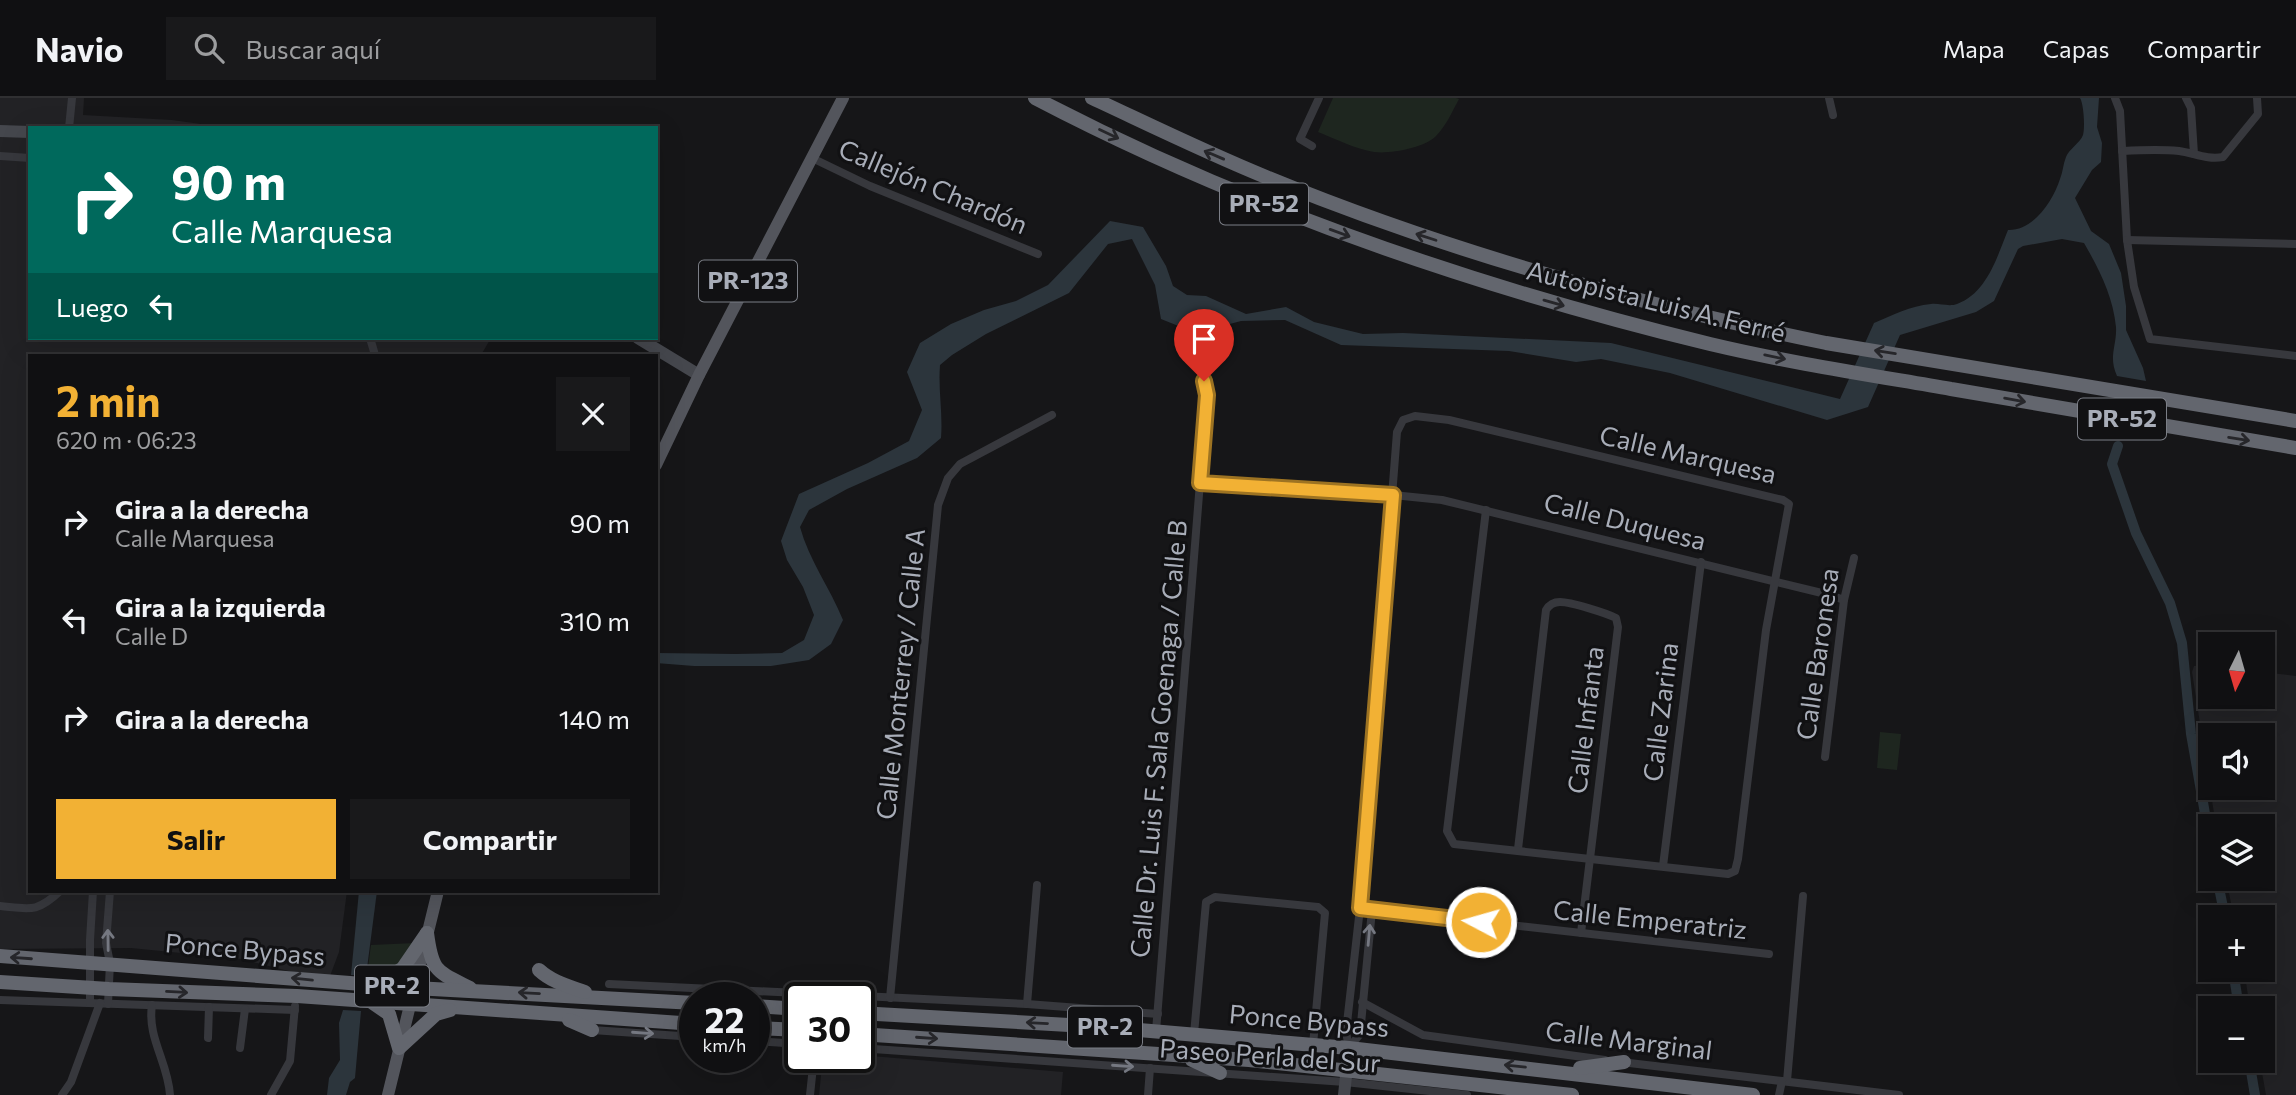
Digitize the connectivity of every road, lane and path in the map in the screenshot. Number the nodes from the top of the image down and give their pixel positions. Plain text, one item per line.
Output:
1 (72, 98) edge
2 (843, 98) edge
3 (1092, 98) edge
4 (1319, 98) edge
5 (1829, 98) edge
6 (2115, 98) edge
7 (2186, 98) edge
8 (2257, 98) edge
9 (1041, 101) edge
10 (1833, 115) dead end
11 (69, 126) edge
12 (0, 131) edge
13 (28, 132) edge
14 (1312, 146) dead end
15 (2122, 151) junction
16 (2194, 154) junction
17 (0, 156) edge
18 (28, 158) edge
19 (812, 158) junction
20 (2127, 240) junction
21 (2296, 244) edge
22 (1038, 254) dead end
23 (641, 340) edge
24 (2296, 356) edge
25 (1200, 367) dead end
26 (699, 375) junction
27 (1052, 415) dead end
28 (2296, 422) edge
29 (2296, 448) edge
30 (658, 459) edge
31 (1200, 483) junction
32 (1393, 495) junction
33 (1486, 510) junction
34 (1854, 558) dead end
35 (1701, 562) junction
36 (1774, 580) junction
37 (1844, 600) junction
38 (1825, 757) dead end
39 (1518, 849) junction
40 (1591, 859) junction
41 (1663, 866) junction
42 (1037, 885) dead end
43 (58, 893) edge
44 (93, 893) edge
45 (110, 893) edge
46 (437, 893) edge
47 (1803, 896) dead end
48 (0, 906) edge
49 (1360, 908) junction
50 (1372, 910) junction
51 (427, 933) junction
52 (1581, 933) junction
53 (1354, 954) junction
54 (1769, 954) dead end
55 (0, 956) edge
56 (1368, 956) junction
57 (91, 962) junction
58 (110, 963) junction
59 (539, 970) dead end
60 (0, 982) edge
61 (609, 984) dead end
62 (377, 985) junction
63 (90, 988) junction
64 (414, 988) junction
65 (474, 990) junction
66 (106, 998) junction
67 (603, 998) junction
68 (890, 998) junction
69 (0, 1000) edge
70 (369, 1001) junction
71 (679, 1002) edge
72 (1362, 1002) junction
73 (90, 1003) junction
74 (296, 1003) junction
75 (410, 1004) junction
76 (1027, 1004) junction
77 (152, 1005) junction
78 (209, 1007) junction
79 (458, 1008) junction
80 (246, 1009) junction
81 (875, 1014) edge
82 (1158, 1014) junction
83 (558, 1016) junction
84 (679, 1023) edge
85 (592, 1030) joint
86 (1156, 1031) junction
87 (1194, 1034) junction
88 (875, 1035) edge
89 (679, 1036) edge
90 (208, 1038) dead end
91 (1313, 1045) junction
92 (240, 1048) dead end
93 (399, 1048) junction
94 (1349, 1048) junction
95 (875, 1049) edge
96 (1181, 1055) junction
97 (1624, 1062) junction
98 (1150, 1068) junction
99 (1548, 1070) junction
100 (812, 1073) edge
101 (1220, 1073) junction
102 (1784, 1081) junction
103 (1345, 1082) edge
104 (62, 1095) edge
105 (170, 1095) edge
106 (271, 1095) edge
107 (388, 1095) edge
108 (810, 1095) edge
109 (1147, 1095) edge
110 (1467, 1095) edge
111 (1572, 1095) edge
112 (1753, 1095) edge
113 (1779, 1095) edge
114 (1899, 1095) edge

1 - 11 street
2 - 19 main road, PR-123
28 -> 3 highway, Autopista Luis A. Ferré / PR-52
4 - 14 street
5 - 10 street
6 - 15 street
7 - 16 street
8 - 16 street
9 -> 29 highway, Autopista Luis A. Ferré / PR-52
12 - 13 street
15 - 16 street
15 - 20 street
17 - 18 street
19 - 22 street, Callejón Chardón
19 - 26 main road, PR-123
20 - 21 street
20 - 24 street
23 - 26 street
25 - 31 street, Calle Dr. Luis F. Sala Goenaga / Calle B
26 - 30 main road, PR-123
27 - 68 street, Calle Monterrey / Calle A
31 - 32 street, Calle Duquesa
31 - 82 street, Calle Dr. Luis F. Sala Goenaga / Calle B
32 - 33 street, Calle Duquesa
32 - 36 street, Calle Marquesa
32 - 49 street, Calle Marquesa
33 - 35 street, Calle Duquesa
33 - 39 street, Calle Marquesa
34 - 37 street, Calle Baronesa
35 - 36 street, Calle Duquesa
35 - 41 street, Calle Zarina
36 - 37 street, Calle Duquesa
36 - 41 street, Calle Marquesa
37 - 38 street, Calle Baronesa
39 - 40 street, Calle Marquesa
39 - 40 street, Calle Infanta
40 - 41 street, Calle Marquesa
40 - 52 street, Calle Infanta
42 - 76 street
43 - 48 street
44 - 57 street
58 -> 45 street
46 - 51 main road
47 - 102 street
49 - 50 street, Calle Emperatriz
49 - 53 street, Calle Marquesa
50 - 52 street, Calle Emperatriz
56 -> 50 street
51 - 62 highway
51 - 64 main road
51 - 65 highway
52 - 54 street, Calle Emperatriz
53 - 56 street
53 - 94 street, Calle Marquesa
57 -> 55 highway, Ponce Bypass / PR-2
56 - 72 street
57 - 58 highway, Ponce Bypass / PR-2
57 - 63 street
62 -> 58 highway, Ponce Bypass / PR-2
58 - 66 street
59 - 67 highway
60 - 63 highway, Ponce Bypass / PR-2
61 - 68 street
62 - 64 highway, Ponce Bypass / PR-2
63 - 66 highway, Ponce Bypass / PR-2
63 - 73 street
64 - 65 highway, Ponce Bypass / PR-2
64 - 75 main road
67 -> 65 highway, Ponce Bypass / PR-2
66 - 73 street
66 -> 74 highway, Ponce Bypass / PR-2
66 - 77 street
66 - 104 street
67 - 71 highway, Ponce Bypass / PR-2
68 - 76 street
69 - 73 street
70 - 74 highway, Ponce Bypass / PR-2
70 - 75 highway, Ponce Bypass / PR-2
70 - 93 highway
72 - 94 street
72 - 97 street, Calle Marginal
74 - 80 street
74 - 106 street
75 - 79 highway, Ponce Bypass / PR-2
75 - 93 main road
76 - 82 street
77 - 78 street
77 - 105 street
78 - 80 street
78 - 90 street
79 - 83 highway, Ponce Bypass / PR-2
79 - 93 highway
80 - 92 street
86 -> 81 highway, Ponce Bypass / PR-2
82 - 86 street, Calle Dr. Luis F. Sala Goenaga / Calle B
83 - 84 highway, Ponce Bypass / PR-2
83 - 85 highway
85 -> 89 street
86 - 87 highway, Ponce Bypass / PR-2
87 - 91 highway, Ponce Bypass / PR-2
87 - 91 street
88 -> 96 highway, Ponce Bypass / PR-2
91 - 94 highway, Ponce Bypass / PR-2
93 - 107 main road
99 -> 94 highway, Ponce Bypass / PR-2
94 - 103 street
95 -> 98 street, Paseo Perla del Sur
96 - 101 highway
96 - 103 highway, Ponce Bypass / PR-2
97 - 99 highway
97 - 102 street, Calle Marginal
98 - 101 street, Paseo Perla del Sur
98 - 109 street
99 - 112 highway, Ponce Bypass / PR-2
100 - 108 street
101 - 103 street, Paseo Perla del Sur
102 - 113 street
102 - 114 street, Calle Marginal
103 - 110 street, Paseo Perla del Sur
103 - 111 highway, Ponce Bypass / PR-2

